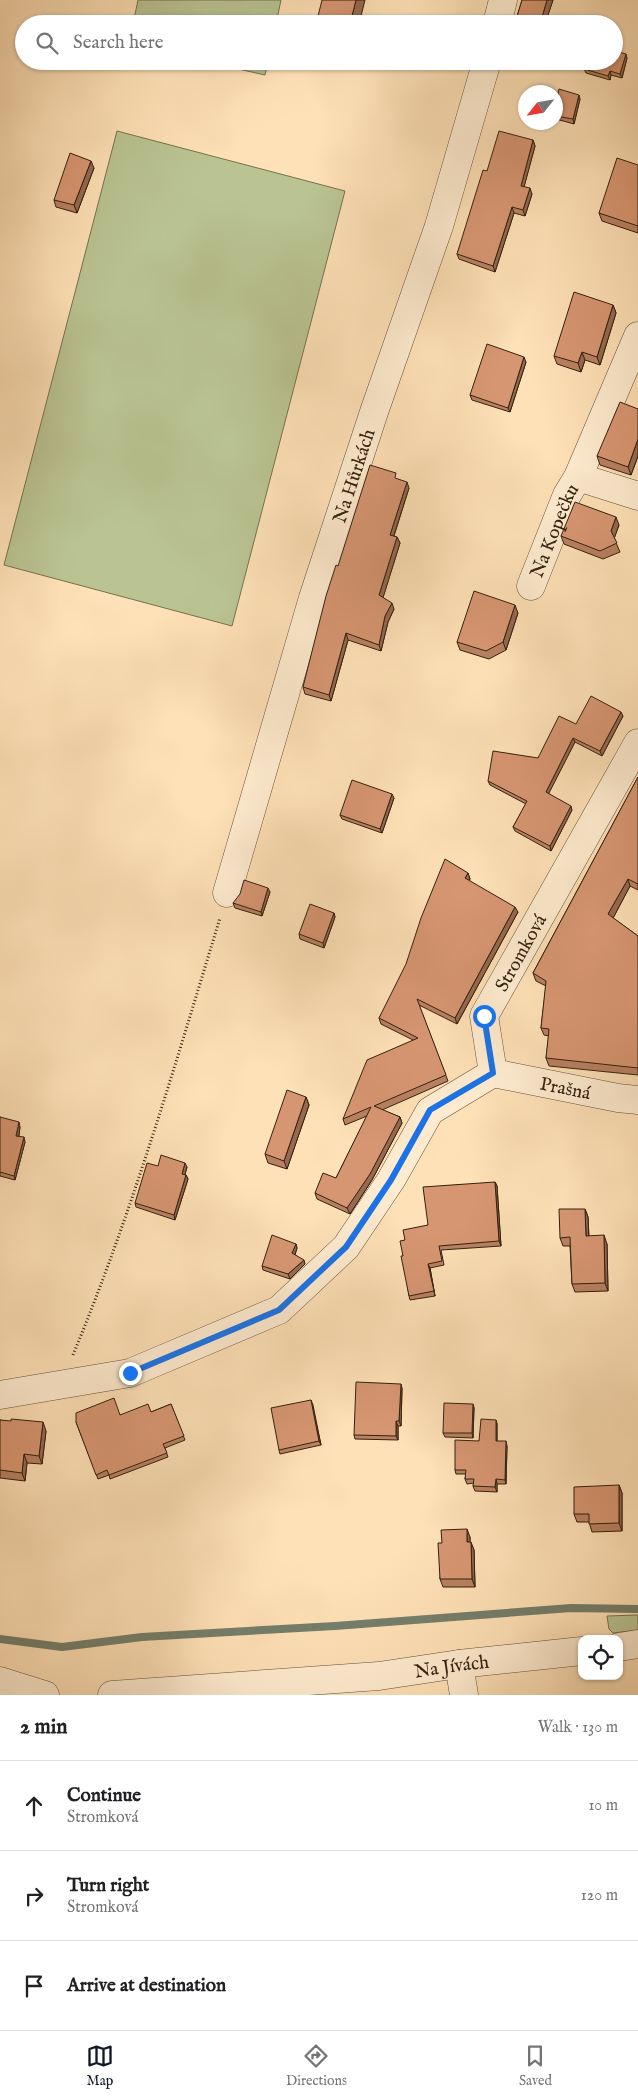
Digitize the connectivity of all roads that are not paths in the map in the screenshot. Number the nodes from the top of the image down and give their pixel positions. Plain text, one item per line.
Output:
1 (502, 0) edge
2 (499, 15) edge
3 (484, 70) edge
4 (638, 336) edge
5 (578, 476) junction
6 (638, 496) edge
7 (531, 586) dead end
8 (638, 744) edge
9 (228, 893) road end
10 (493, 1073) junction
11 (638, 1100) edge
12 (0, 1395) edge
13 (638, 1644) edge
14 (623, 1646) edge
15 (578, 1651) edge
16 (459, 1664) junction
17 (0, 1681) edge
18 (45, 1695) edge
19 (112, 1695) edge
20 (464, 1695) edge

1 - 2 street
3 - 9 street, Na Hůrkách
4 - 5 street, Na Kopečku
5 - 6 street, Na Kopečku
5 - 7 street, Na Kopečku
8 - 10 street, Stromková
10 - 11 street, Prašná
10 - 12 street
13 - 14 street
15 - 16 street, Na Jívách
16 - 19 street, Na Jívách
16 - 20 street
17 - 18 street

